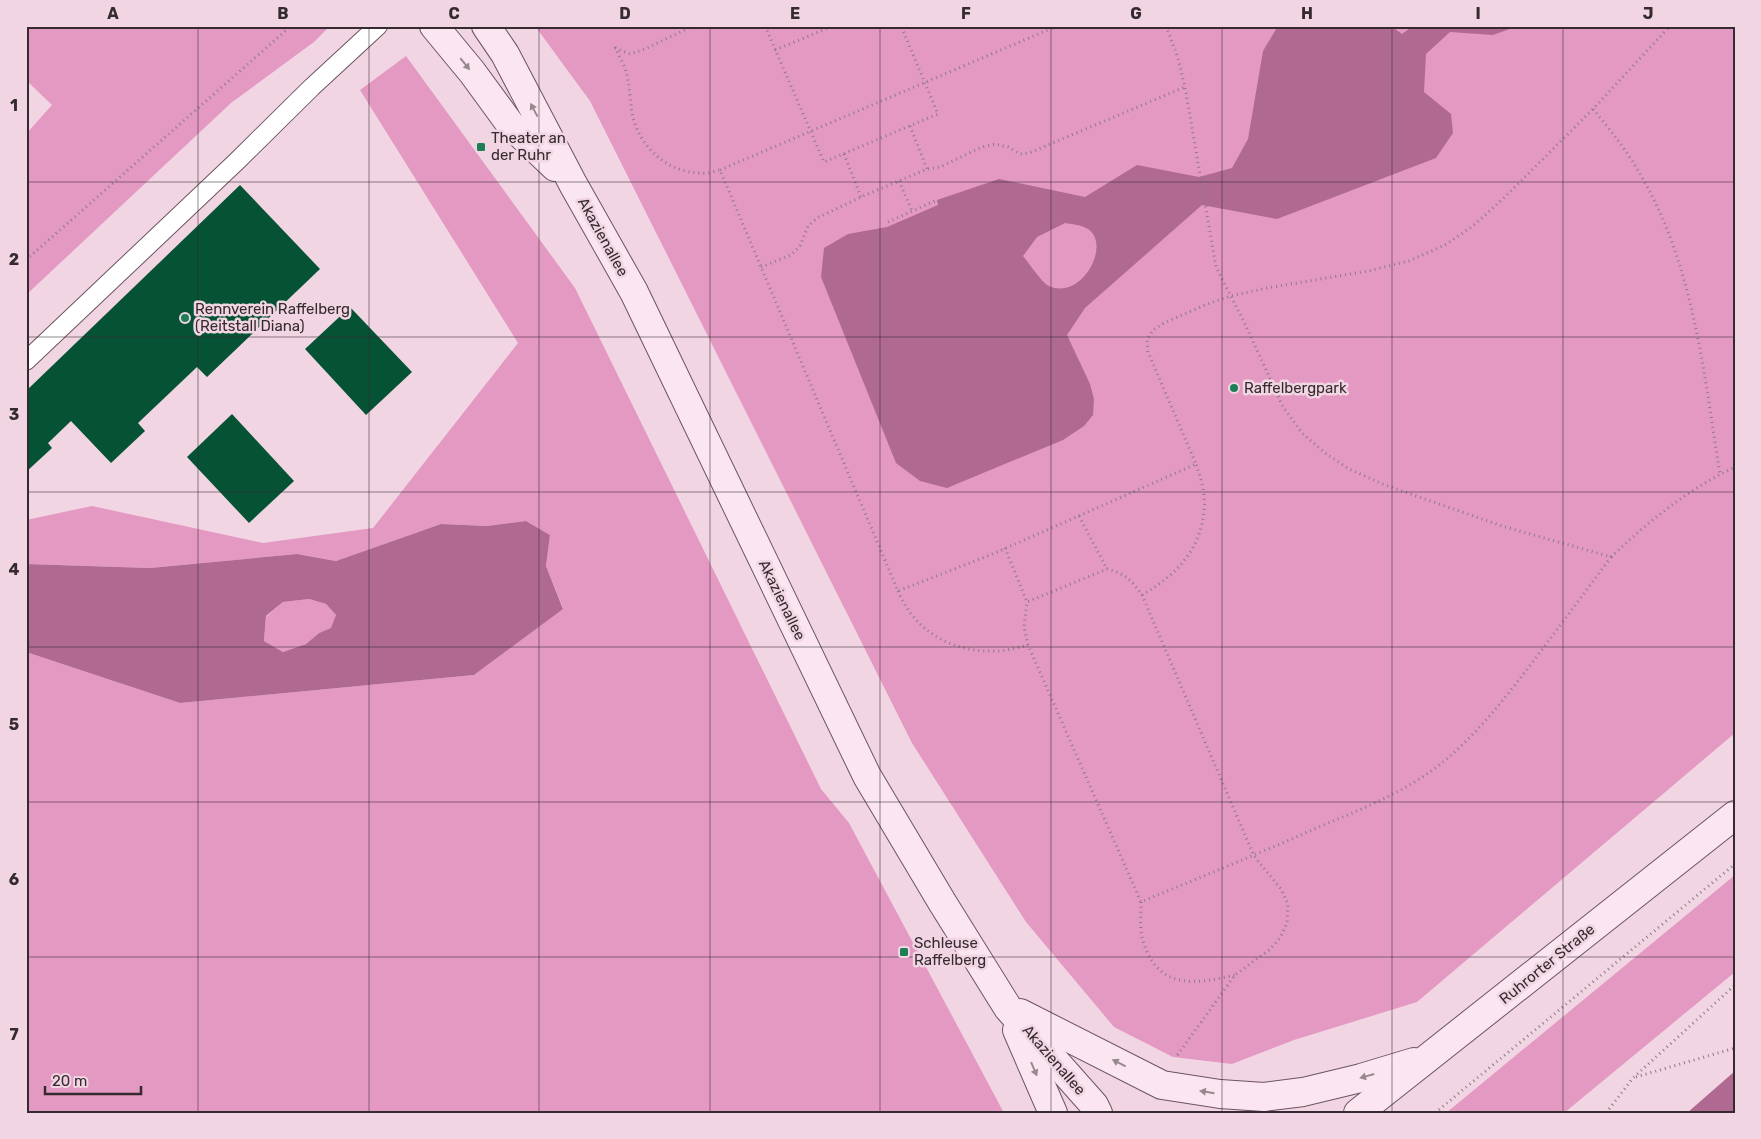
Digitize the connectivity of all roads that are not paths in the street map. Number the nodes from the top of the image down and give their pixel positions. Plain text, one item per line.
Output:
1 (378, 26) edge
2 (434, 26) edge
3 (486, 26) edge
4 (573, 184) junction
5 (26, 361) edge
6 (1735, 814) edge
7 (1008, 1008) junction
8 (1430, 1057) junction
9 (1053, 1113) edge
10 (1098, 1113) edge
11 (1358, 1113) edge

1 - 5 lane
2 -> 4 main road, Akazienallee
4 -> 3 main road, Akazienallee
4 - 7 main road, Akazienallee
6 - 8 main road, Ruhrorter Straße
8 -> 7 main road
7 -> 9 main road, Akazienallee
7 - 10 main road, Akazienallee
8 - 11 main road, Ruhrorter Straße

